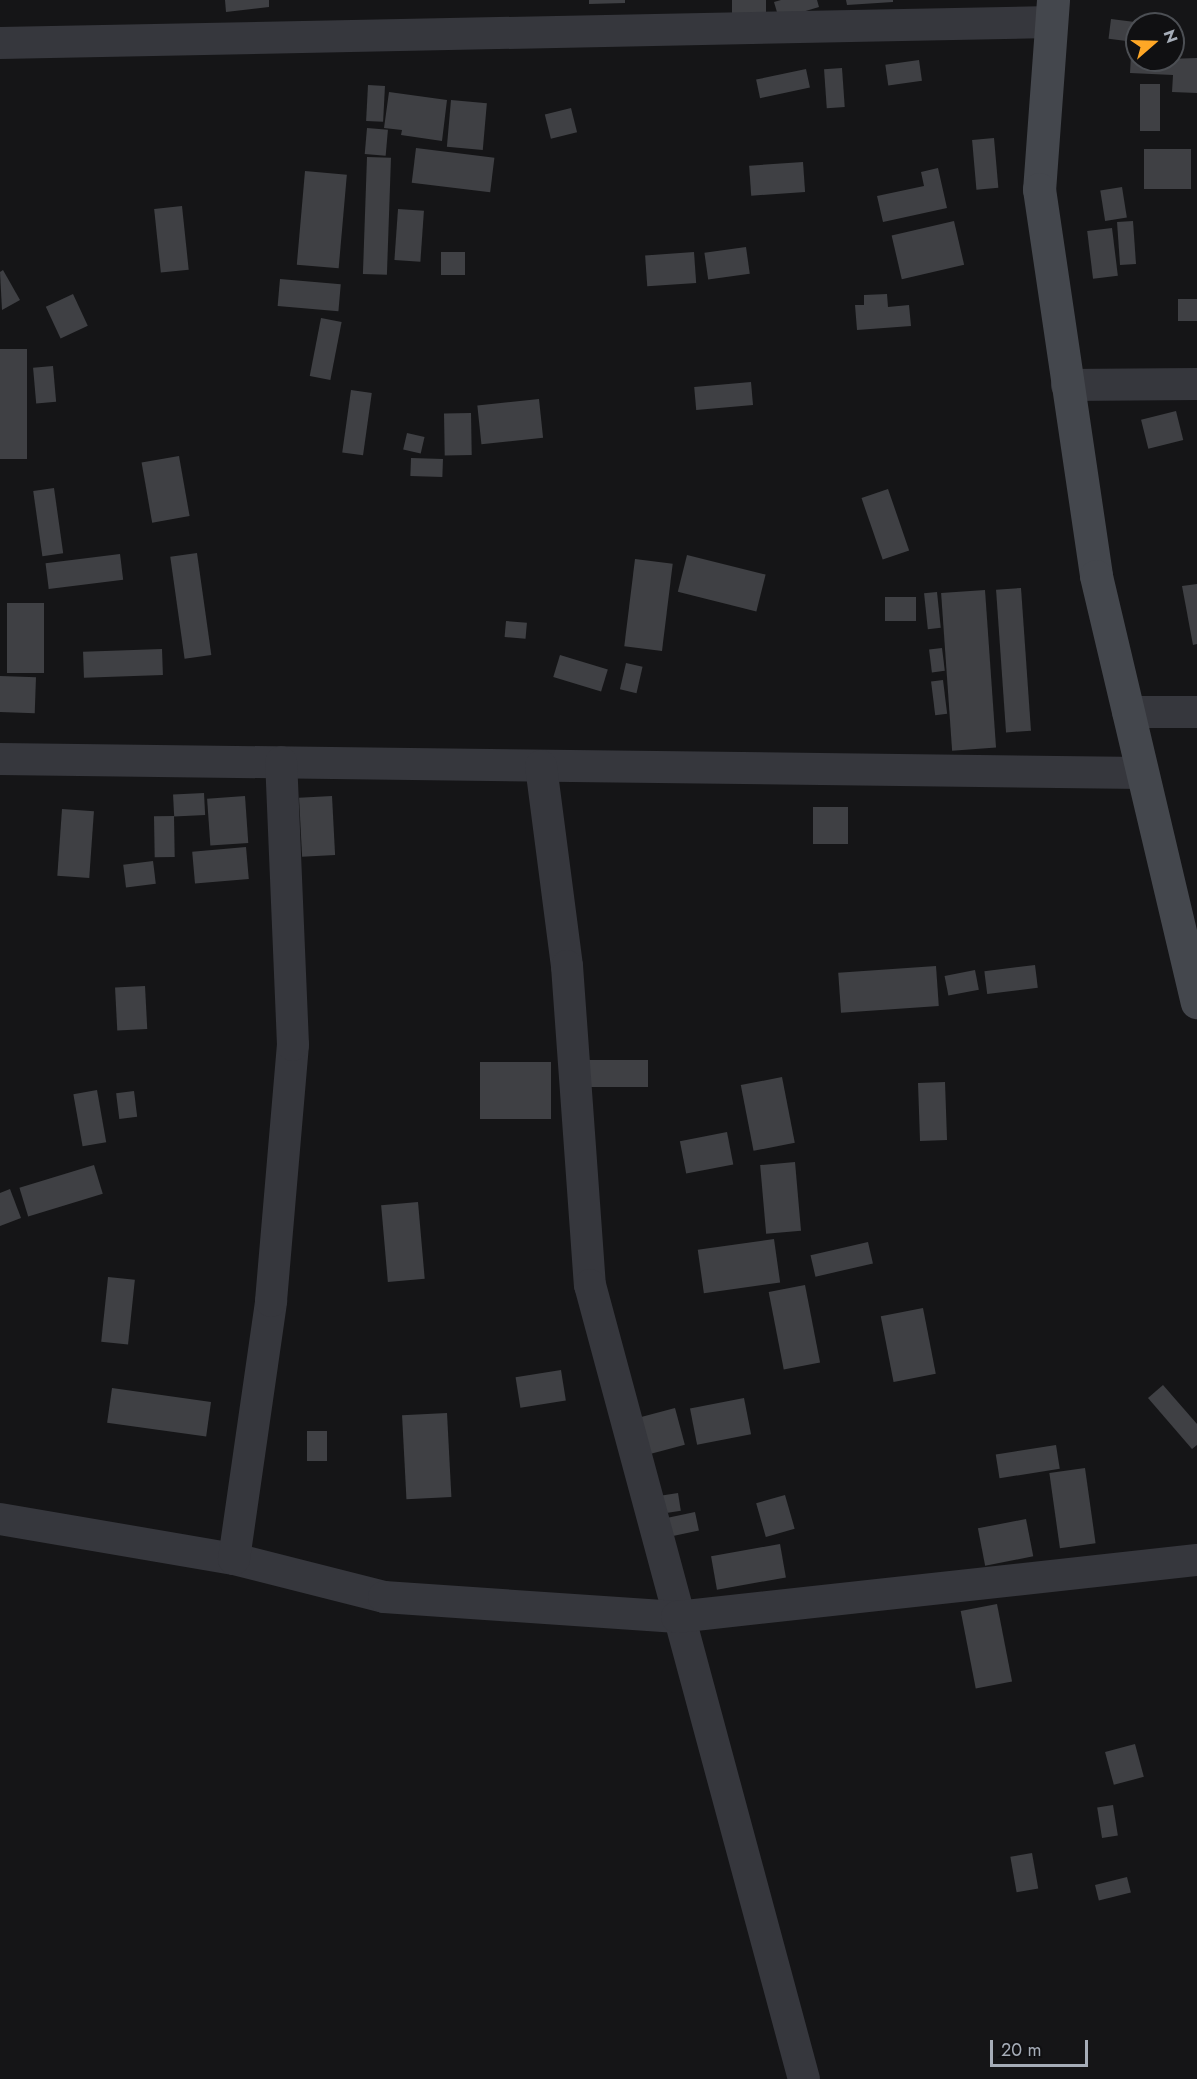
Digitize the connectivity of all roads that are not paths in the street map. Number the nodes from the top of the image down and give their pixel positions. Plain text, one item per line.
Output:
1 (1052, 11) edge
2 (0, 43) edge
3 (1197, 384) edge
4 (1067, 385) junction
5 (1128, 712) junction
6 (1197, 712) edge
7 (0, 759) edge
8 (281, 762) junction
9 (541, 766) junction
10 (1142, 773) junction
11 (1197, 1002) edge
12 (0, 1519) edge
13 (234, 1560) junction
14 (1197, 1560) edge
15 (677, 1617) junction
16 (804, 2079) edge

1 - 2 street
1 - 4 street
3 - 4 street
4 - 5 street
5 - 6 street
5 - 10 street
7 - 8 street
8 - 9 street
8 - 13 street
9 - 10 street
9 - 15 street
10 - 11 street
12 - 13 street
13 - 15 street
14 - 15 street
15 - 16 street

